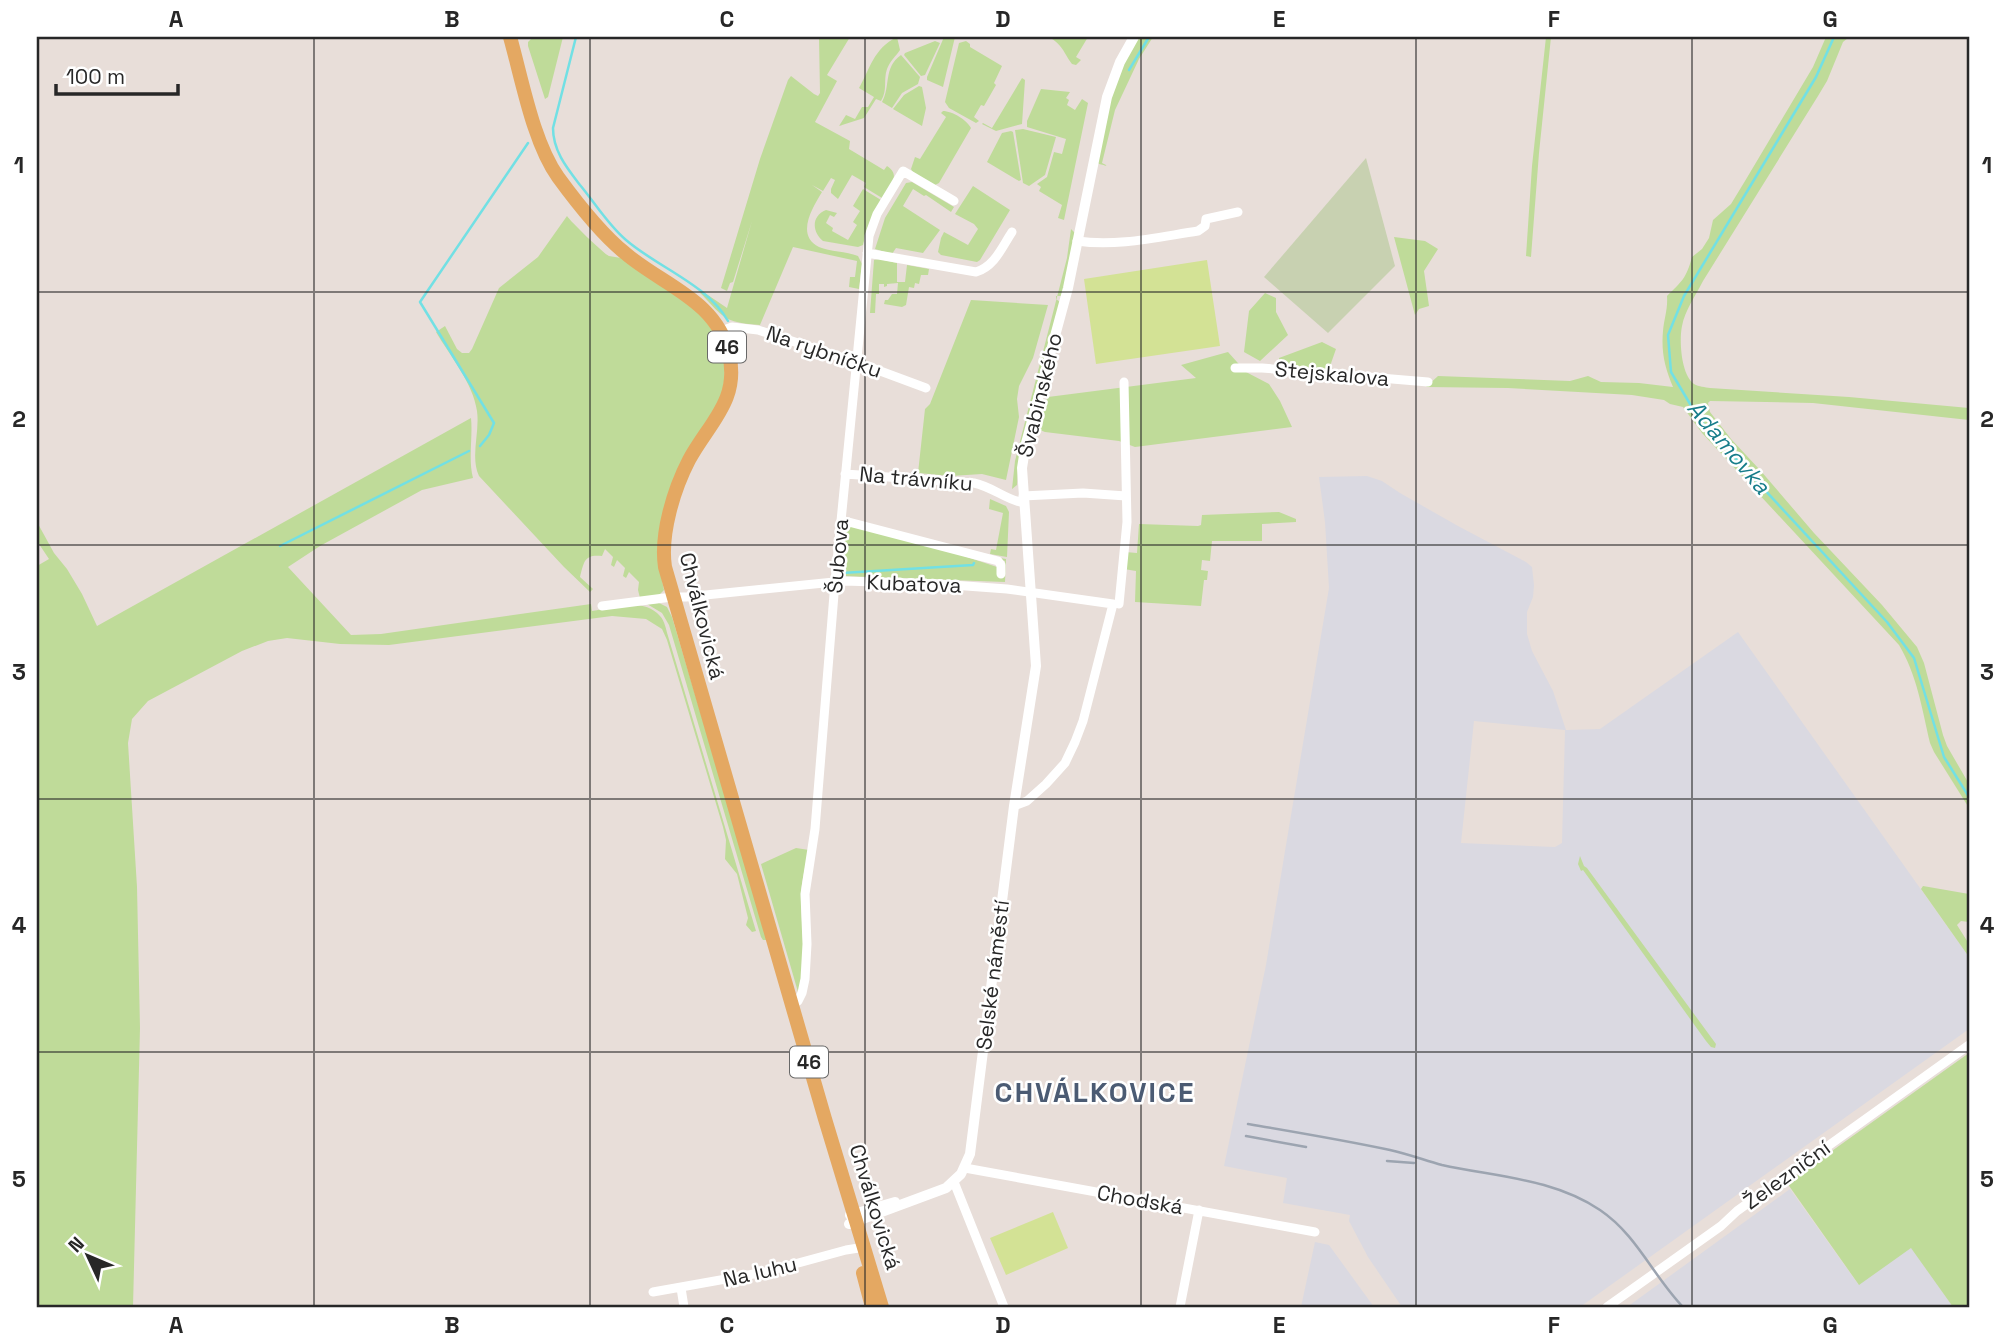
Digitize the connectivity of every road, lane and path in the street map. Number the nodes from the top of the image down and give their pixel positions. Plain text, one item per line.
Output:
1 (510, 37) edge
2 (1134, 37) edge
3 (954, 201) dead end
4 (1238, 212) dead end
5 (1012, 232) dead end
6 (1077, 241) junction
7 (867, 253) junction
8 (721, 331) junction
9 (856, 362) junction
10 (1235, 368) dead end
11 (1124, 382) dead end
12 (1428, 382) dead end
13 (926, 388) dead end
14 (845, 474) junction
15 (1126, 496) junction
16 (1023, 500) junction
17 (841, 520) junction
18 (1001, 574) dead end
19 (835, 582) junction
20 (1030, 593) junction
21 (672, 597) junction
22 (1116, 604) junction
23 (602, 606) dead end
24 (1014, 806) junction
25 (792, 1005) junction
26 (1969, 1045) edge
27 (964, 1168) junction
28 (954, 1182) junction
29 (1199, 1210) junction
30 (852, 1219) junction
31 (1315, 1231) dead end
32 (861, 1248) junction
33 (681, 1288) junction
34 (653, 1292) dead end
35 (684, 1307) edge
36 (872, 1307) edge
37 (882, 1307) edge
38 (1004, 1307) edge
39 (1180, 1307) edge
40 (1606, 1307) edge

1 - 8 main road, Chválkovická / 46
2 - 6 street, Švabinského
3 - 7 street, Šubova
4 - 6 street
5 - 7 street
6 - 16 street, Švabinského
7 - 9 street, Šubova
8 - 9 street, Na rybníčku
8 - 21 main road, Chválkovická / 46
9 - 13 street, Na rybníčku
9 - 14 street, Šubova
10 - 12 street, Stejskalova
11 - 15 street
14 - 16 street, Na trávníku
14 - 17 street, Šubova
15 - 16 street
15 - 22 street
16 - 20 street, Švabinského
17 - 18 street, Kubatova
17 - 19 street, Šubova
19 - 20 street, Kubatova
19 - 21 street, Kubatova
19 - 25 street, Šubova
20 - 22 street, Kubatova
20 - 24 street, Selské náměstí
21 - 23 street, Kubatova
21 - 25 main road, Chválkovická / 46
22 - 24 street
24 - 27 street, Selské náměstí
25 - 30 main road, Chválkovická / 46
26 - 40 street, Železniční
27 - 28 street, Selské náměstí
27 - 29 street, Chodská
28 - 30 street, Selské náměstí
28 - 38 street
29 - 31 street, Chodská
29 - 39 street
30 - 32 main road, Chválkovická
32 - 33 street, Na luhu
32 - 36 main road, Chválkovická
32 - 37 main road, Chválkovická
33 - 34 street, Na luhu
33 - 35 street

